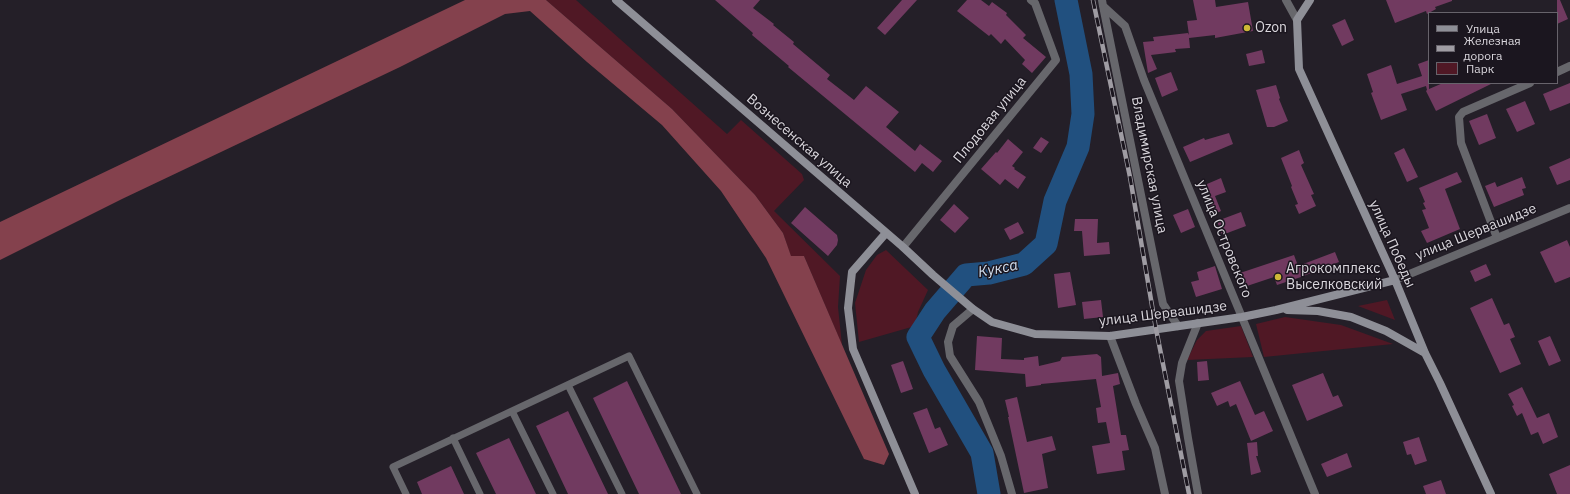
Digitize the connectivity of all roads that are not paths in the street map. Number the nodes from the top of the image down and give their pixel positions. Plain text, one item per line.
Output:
1 (616, 0) edge
2 (1286, 0) edge
3 (1310, 0) edge
4 (1034, 1) edge
5 (1103, 3) edge
6 (1297, 20) junction
7 (1570, 66) edge
8 (1558, 72) edge
9 (1528, 84) edge
10 (1570, 209) edge
11 (886, 233) junction
12 (1497, 238) junction
13 (903, 247) junction
14 (1395, 280) junction
15 (964, 302) joint
16 (973, 310) junction
17 (1276, 310) junction
18 (1242, 317) junction
19 (1198, 323) junction
20 (1178, 326) junction
21 (1110, 336) junction
22 (1425, 353) junction
23 (568, 385) junction
24 (512, 411) junction
25 (453, 438) junction
26 (406, 494) edge
27 (480, 494) edge
28 (553, 494) edge
29 (622, 494) edge
30 (697, 494) edge
31 (915, 494) edge
32 (1012, 494) edge
33 (1165, 494) edge
34 (1198, 494) edge
35 (1316, 494) edge
36 (1491, 494) edge

1 - 11 street, Вознесенская улица
2 - 6 street, улица Победы
3 - 6 street
4 - 13 street, Плодовая улица
5 - 18 street, улица Островского
5 - 20 street, Владимирская улица
6 - 14 street, улица Победы
7 - 8 street
9 - 12 street
10 - 12 street, улица Шервашидзе
11 - 13 street, Вознесенская улица
11 - 31 street
12 - 14 street, улица Шервашидзе
13 - 15 street, Вознесенская улица
14 - 17 street, улица Шервашидзе
14 - 22 street, улица Победы
15 - 16 street, улица Шервашидзе
16 - 21 street, улица Шервашидзе
16 - 32 street
17 - 18 street, улица Шервашидзе
17 - 22 street, улица Шервашидзе
18 - 19 street, улица Шервашидзе
18 - 35 street, улица Островского
19 - 20 street, улица Шервашидзе
19 - 34 street
20 - 21 street, улица Шервашидзе
21 - 33 street
22 - 36 street, улица Победы
23 - 24 lane
23 - 29 lane
23 - 30 lane
24 - 25 lane
24 - 28 lane
25 - 26 lane
25 - 27 lane

